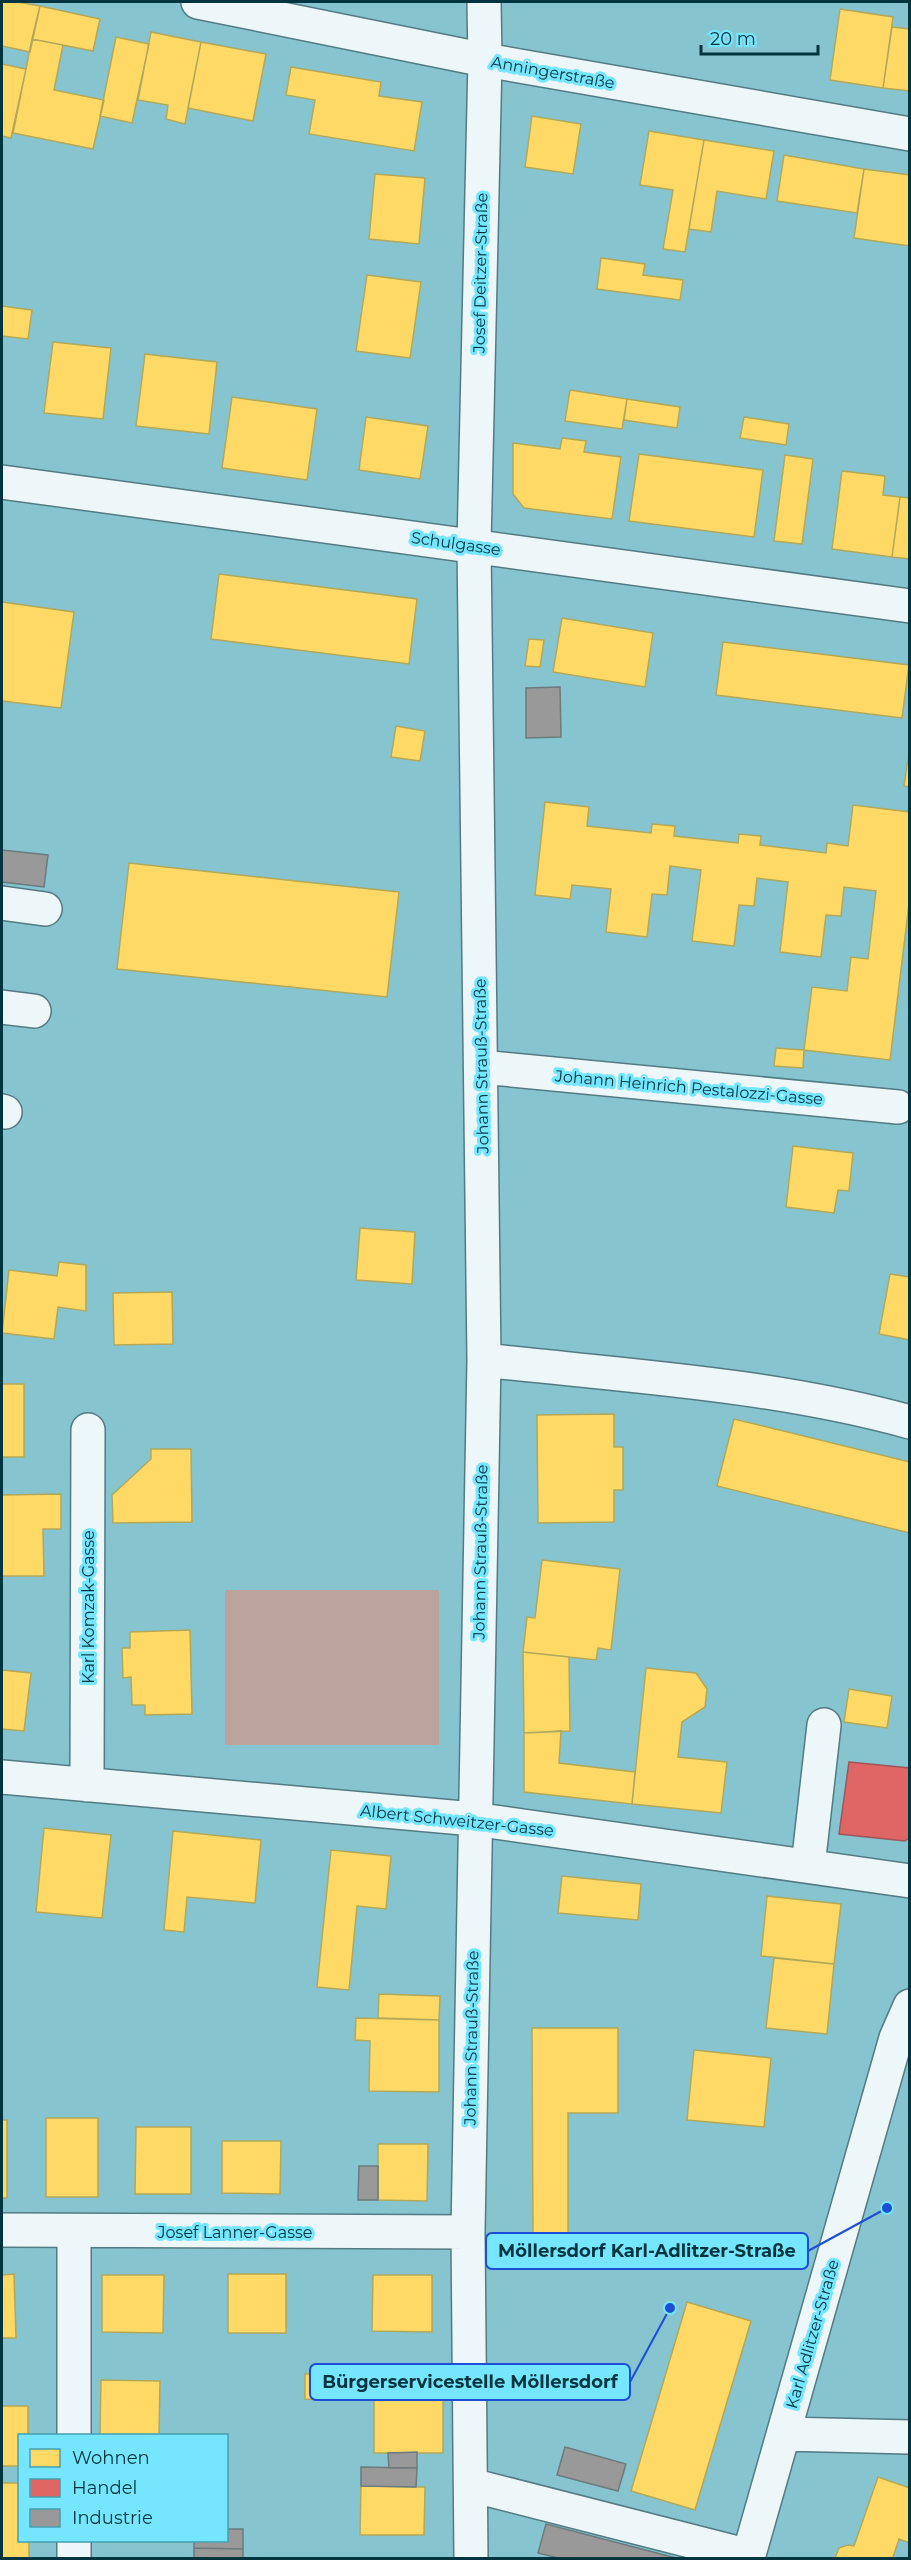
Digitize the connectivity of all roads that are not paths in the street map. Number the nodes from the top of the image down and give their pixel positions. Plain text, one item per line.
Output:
1 (198, 2) edge
2 (484, 2) edge
3 (485, 60) junction
4 (909, 134) edge
5 (2, 482) edge
6 (474, 545) junction
7 (909, 606) edge
8 (2, 903) edge
9 (45, 909) dead end
10 (2, 1007) edge
11 (34, 1011) dead end
12 (481, 1067) junction
13 (898, 1107) dead end
14 (484, 1360) junction
15 (909, 1422) edge
16 (88, 1430) dead end
17 (824, 1725) dead end
18 (2, 1777) edge
19 (87, 1785) junction
20 (474, 1819) junction
21 (808, 1866) junction
22 (909, 1881) edge
23 (909, 2006) edge
24 (2, 2230) edge
25 (74, 2231) junction
26 (468, 2232) junction
27 (74, 2434) edge
28 (784, 2434) junction
29 (909, 2437) edge
30 (471, 2485) junction
31 (74, 2542) edge
32 (749, 2557) edge
33 (74, 2559) edge
34 (471, 2559) edge

1 - 3 street, Anningerstraße
2 - 3 street, Josef Deitzer-Straße
3 - 4 street, Anningerstraße
3 - 6 street, Josef Deitzer-Straße
5 - 6 street, Schulgasse
6 - 7 street, Schulgasse
6 - 12 street, Johann Strauß-Straße
8 - 9 street
10 - 11 street
12 - 13 street, Johann Heinrich Pestalozzi-Gasse
12 - 14 street, Johann Strauß-Straße
14 - 15 street
14 - 20 street, Johann Strauß-Straße
16 - 19 street, Karl Komzak-Gasse
17 - 21 street
18 - 19 street, Albert Schweitzer-Gasse
19 - 20 street, Albert Schweitzer-Gasse
20 - 21 street, Albert Schweitzer-Gasse
20 - 26 street, Johann Strauß-Straße
21 - 22 street, Albert Schweitzer-Gasse
23 - 28 street, Karl Adlitzer-Straße
24 - 25 street, Josef Lanner-Gasse
25 - 26 street, Josef Lanner-Gasse
25 - 27 street
26 - 30 street, Johann Strauß-Straße
28 - 29 street
28 - 32 street, Karl Adlitzer-Straße
30 - 32 street
30 - 34 street, Johann Strauß-Straße
31 - 33 street

